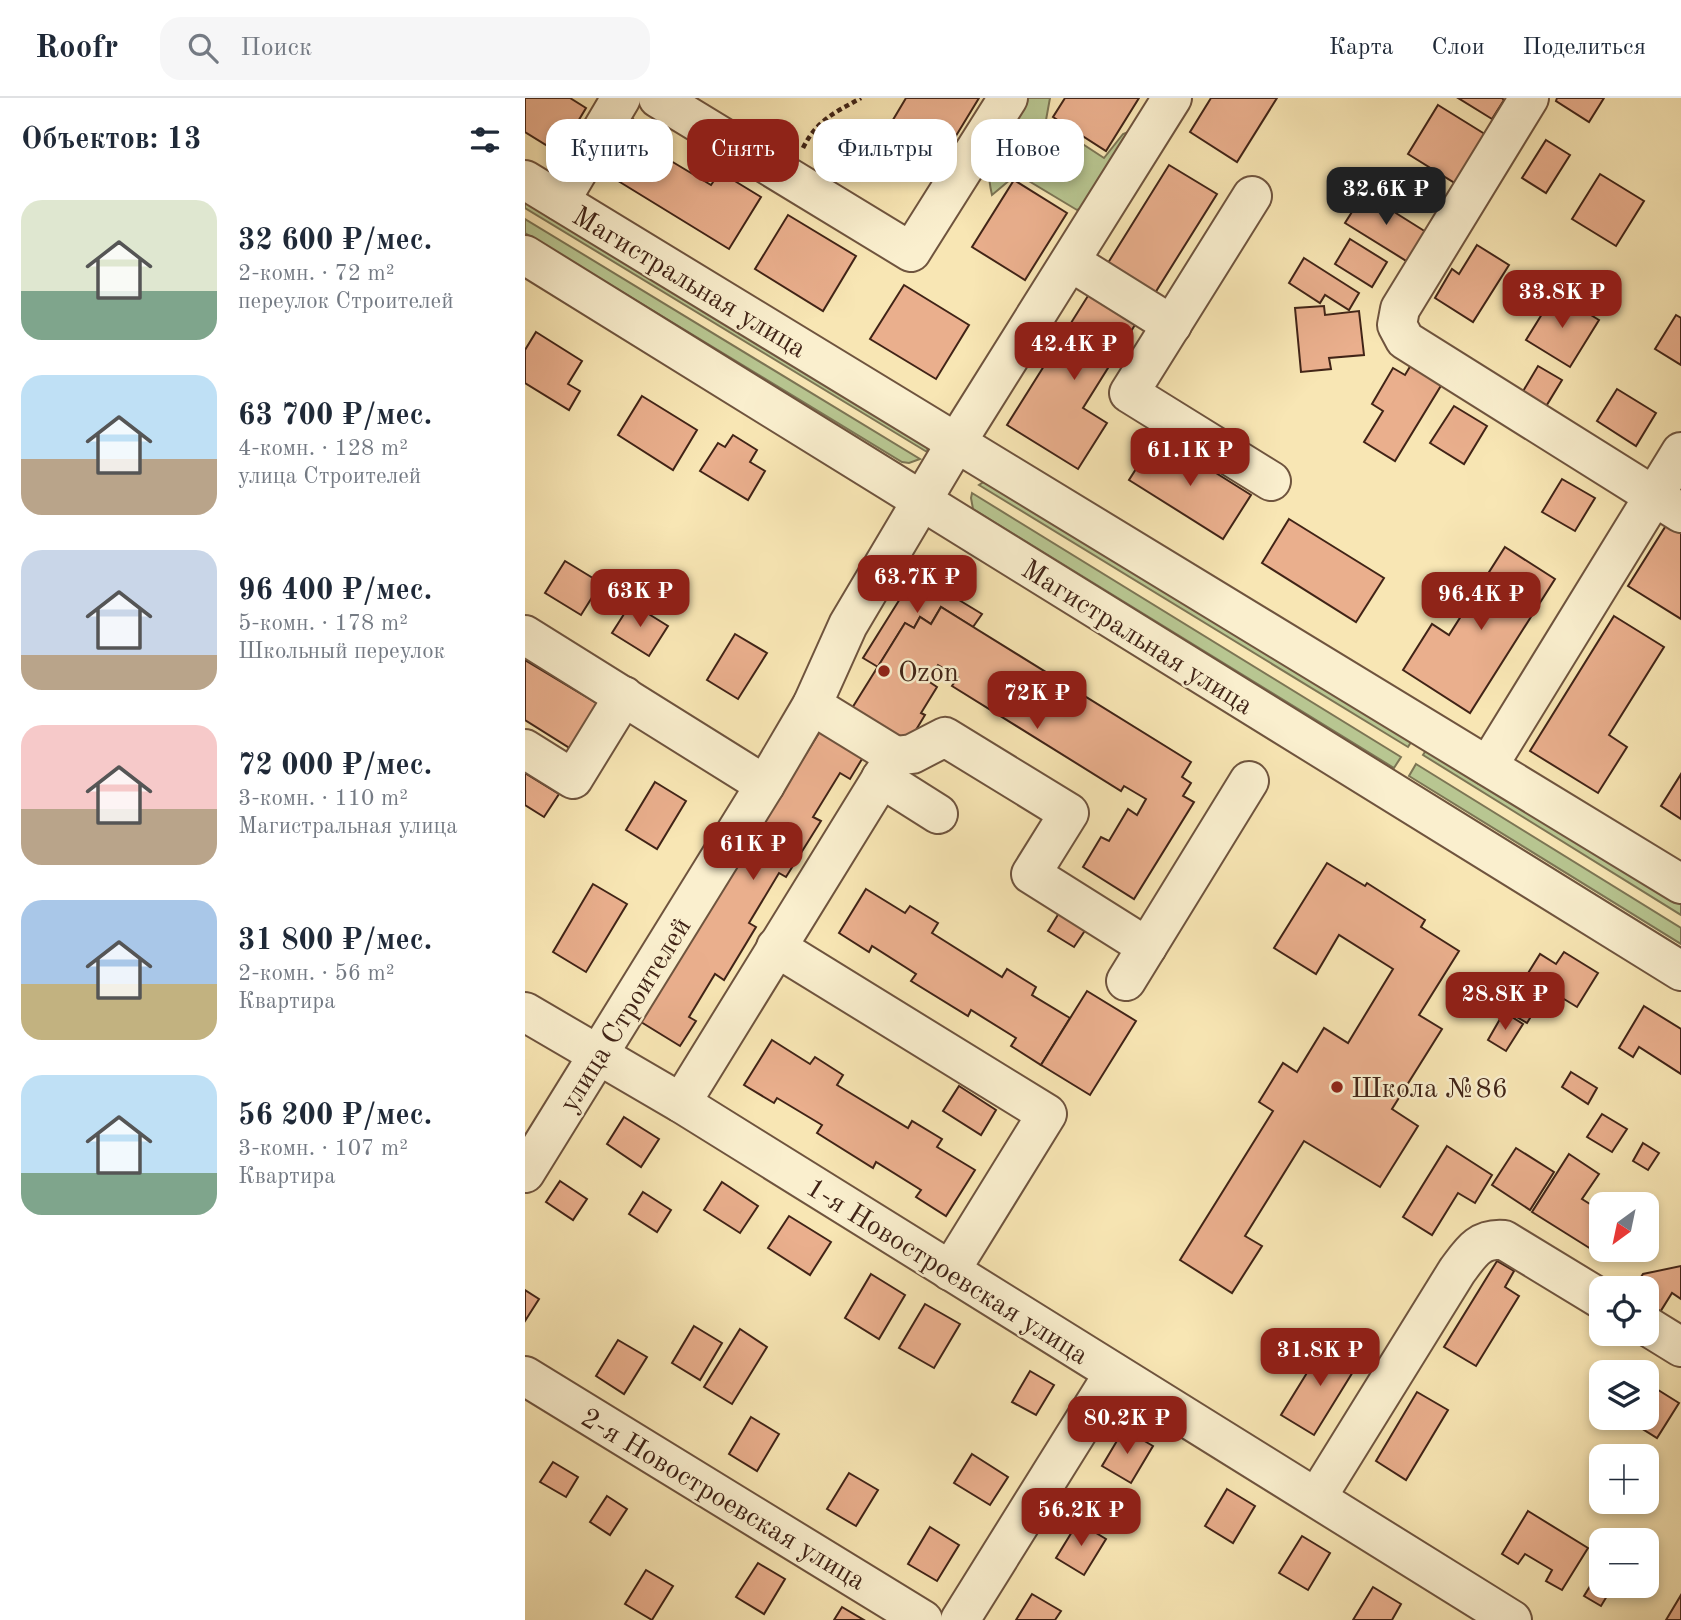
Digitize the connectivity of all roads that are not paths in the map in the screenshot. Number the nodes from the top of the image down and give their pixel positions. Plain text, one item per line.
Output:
1 (621, 98) edge
2 (658, 98) edge
3 (1008, 98) edge
4 (1172, 98) edge
5 (1529, 98) edge
6 (525, 180) edge
7 (1252, 196) dead end
8 (560, 201) junction
9 (525, 256) edge
10 (1071, 262) junction
11 (1172, 325) junction
12 (956, 443) junction
13 (1681, 452) edge
14 (1271, 481) dead end
15 (922, 502) junction
16 (1668, 505) edge
17 (525, 635) edge
18 (624, 696) junction
19 (812, 705) junction
20 (525, 749) edge
21 (1488, 766) junction
22 (888, 767) junction
23 (1249, 781) dead end
24 (765, 785) junction
25 (938, 814) dead end
26 (1681, 884) edge
27 (776, 947) junction
28 (1147, 947) junction
29 (1681, 971) edge
30 (1126, 981) dead end
31 (525, 1012) edge
32 (598, 1056) junction
33 (681, 1103) junction
34 (525, 1173) edge
35 (950, 1271) junction
36 (1589, 1291) edge
37 (1659, 1333) edge
38 (1681, 1347) edge
39 (1114, 1373) junction
40 (525, 1376) edge
41 (1317, 1497) junction
42 (923, 1620) edge
43 (960, 1620) edge
44 (1512, 1620) edge

1 - 8 street
2 - 3 street
4 - 10 street, улица Строителей
5 - 16 street
6 - 8 street, Магистральная улица
7 - 11 street
8 - 12 street, Магистральная улица
9 - 15 street, Магистральная улица
10 - 11 street
10 - 12 street, улица Строителей
11 - 14 street
12 - 15 street, улица Строителей
12 - 21 street, Магистральная улица
13 - 16 street
15 - 19 street, улица Строителей
15 - 29 street, Магистральная улица
16 - 21 street
17 - 18 street
18 - 20 street
18 - 24 street
19 - 22 street
19 - 24 street, улица Строителей
21 - 26 street, Магистральная улица
22 - 25 street
22 - 27 street
22 - 28 street
23 - 28 street
24 - 32 street, улица Строителей
27 - 33 street
27 - 35 street
28 - 30 street
31 - 32 street, 1-я Новостроевская улица
32 - 33 street, 1-я Новостроевская улица
32 - 34 street, улица Строителей
33 - 35 street, 1-я Новостроевская улица
35 - 39 street, 1-я Новостроевская улица
36 - 41 street
37 - 38 street
39 - 41 street, 1-я Новостроевская улица
39 - 43 street
40 - 42 street, 2-я Новостроевская улица
41 - 44 street, 1-я Новостроевская улица

